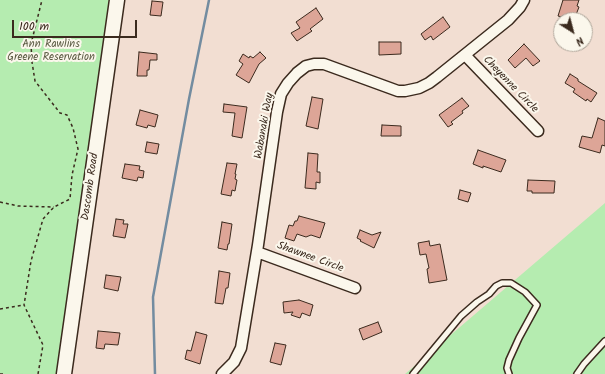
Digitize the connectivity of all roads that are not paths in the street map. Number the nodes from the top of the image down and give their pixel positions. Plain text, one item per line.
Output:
1 (117, 0) edge
2 (524, 0) edge
3 (465, 55) junction
4 (538, 131) dead end
5 (257, 252) junction
6 (355, 288) dead end
7 (605, 341) edge
8 (64, 374) edge
9 (222, 374) edge
10 (413, 374) edge
11 (509, 374) edge
12 (578, 374) edge

1 - 8 main road, Dascomb Road
2 - 3 street, Wabanaki Way
3 - 4 street, Cheyenne Circle
3 - 5 street, Wabanaki Way
5 - 6 street, Shawnee Circle
5 - 9 street, Wabanaki Way
7 - 12 lane
10 - 11 lane

